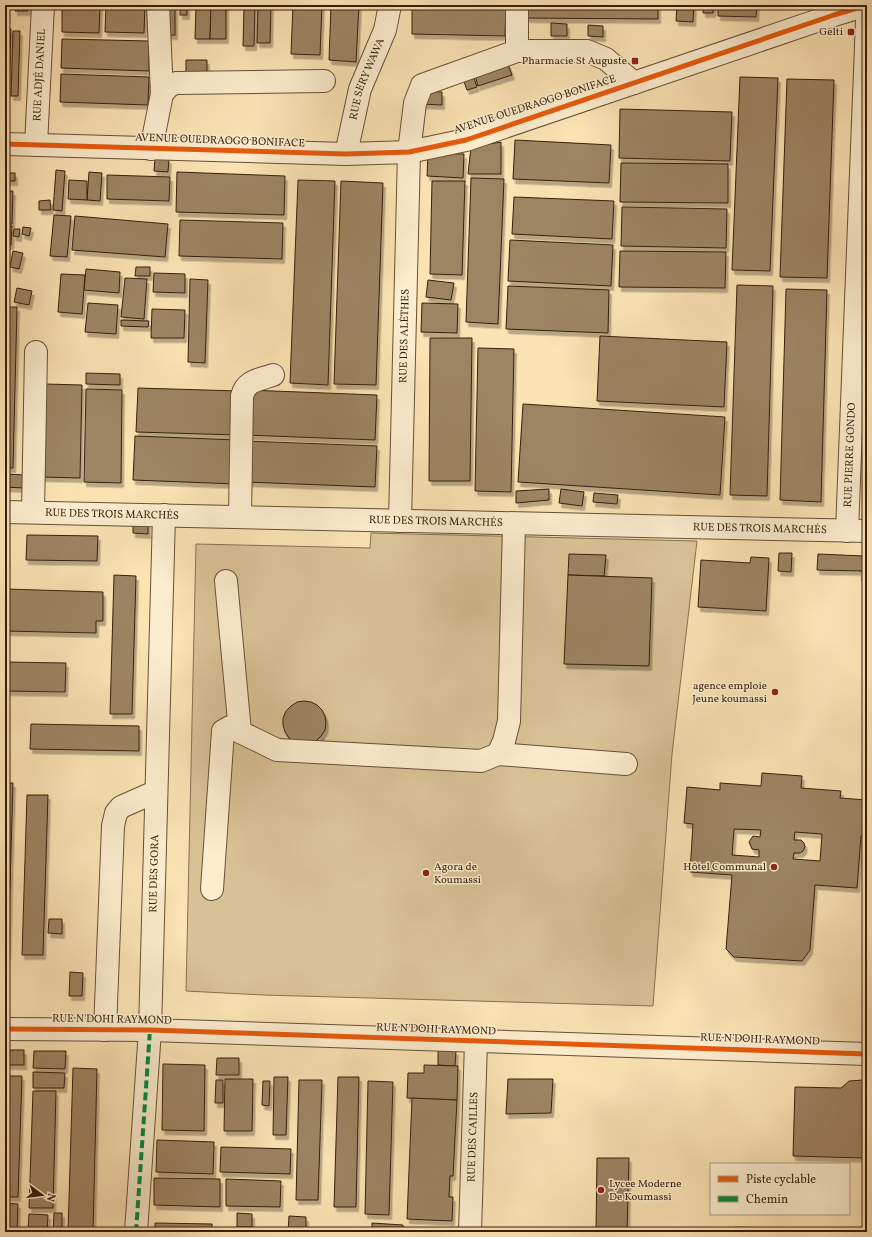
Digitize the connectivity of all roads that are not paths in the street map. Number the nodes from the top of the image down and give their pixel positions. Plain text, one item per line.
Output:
1 (43, 5) edge
2 (158, 5) edge
3 (390, 5) edge
4 (517, 5) edge
5 (867, 5) edge
6 (867, 20) edge
7 (517, 51) junction
8 (324, 81) dead end
9 (634, 83) junction
10 (162, 94) junction
11 (5, 144) edge
12 (36, 145) junction
13 (151, 149) junction
14 (409, 152) junction
15 (346, 154) junction
16 (36, 352) dead end
17 (274, 375) dead end
18 (5, 512) edge
19 (33, 512) junction
20 (164, 515) junction
21 (240, 517) junction
22 (400, 521) junction
23 (514, 524) junction
24 (857, 531) edge
25 (226, 581) dead end
26 (240, 732) junction
27 (498, 754) junction
28 (626, 764) dead end
29 (155, 792) junction
30 (212, 890) dead end
31 (5, 1029) edge
32 (105, 1030) junction
33 (150, 1030) junction
34 (476, 1042) junction
35 (867, 1054) edge
36 (136, 1232) edge
37 (470, 1232) edge

1 - 12 street, RUE ADJÉ DANIEL
2 - 10 street
3 - 15 street, RUE SERY WAWA
4 - 7 street
5 - 9 street, AVENUE OUEDRAOGO BONIFACE
6 - 24 street, RUE PIERRE GONDO
7 - 9 street, RUE DES ALÈTHES
7 - 14 street, RUE DES ALÈTHES
8 - 10 street
9 - 14 street, AVENUE OUEDRAOGO BONIFACE
10 - 13 street
11 - 12 street, AVENUE OUEDRAOGO BONIFACE
12 - 13 street, AVENUE OUEDRAOGO BONIFACE
13 - 15 street, AVENUE OUEDRAOGO BONIFACE
14 - 15 street, AVENUE OUEDRAOGO BONIFACE
14 - 22 street, RUE DES ALÈTHES
16 - 19 street
17 - 21 street
18 - 19 street, RUE DES TROIS MARCHÉS
19 - 20 street, RUE DES TROIS MARCHÉS
20 - 21 street, RUE DES TROIS MARCHÉS
20 - 29 street, RUE DES GORA
21 - 22 street, RUE DES TROIS MARCHÉS
22 - 23 street, RUE DES TROIS MARCHÉS
23 - 24 street, RUE DES TROIS MARCHÉS
23 - 27 street
25 - 26 street
26 - 27 street
26 - 30 street
27 - 28 street
29 - 32 street
29 - 33 street, RUE DES GORA
31 - 32 street, RUE N'DOHI RAYMOND
32 - 33 street, RUE N'DOHI RAYMOND
33 - 34 street, RUE N'DOHI RAYMOND
33 - 36 street, RUE DES GORA
34 - 35 street, RUE N'DOHI RAYMOND
34 - 37 street, RUE DES CAILLES

